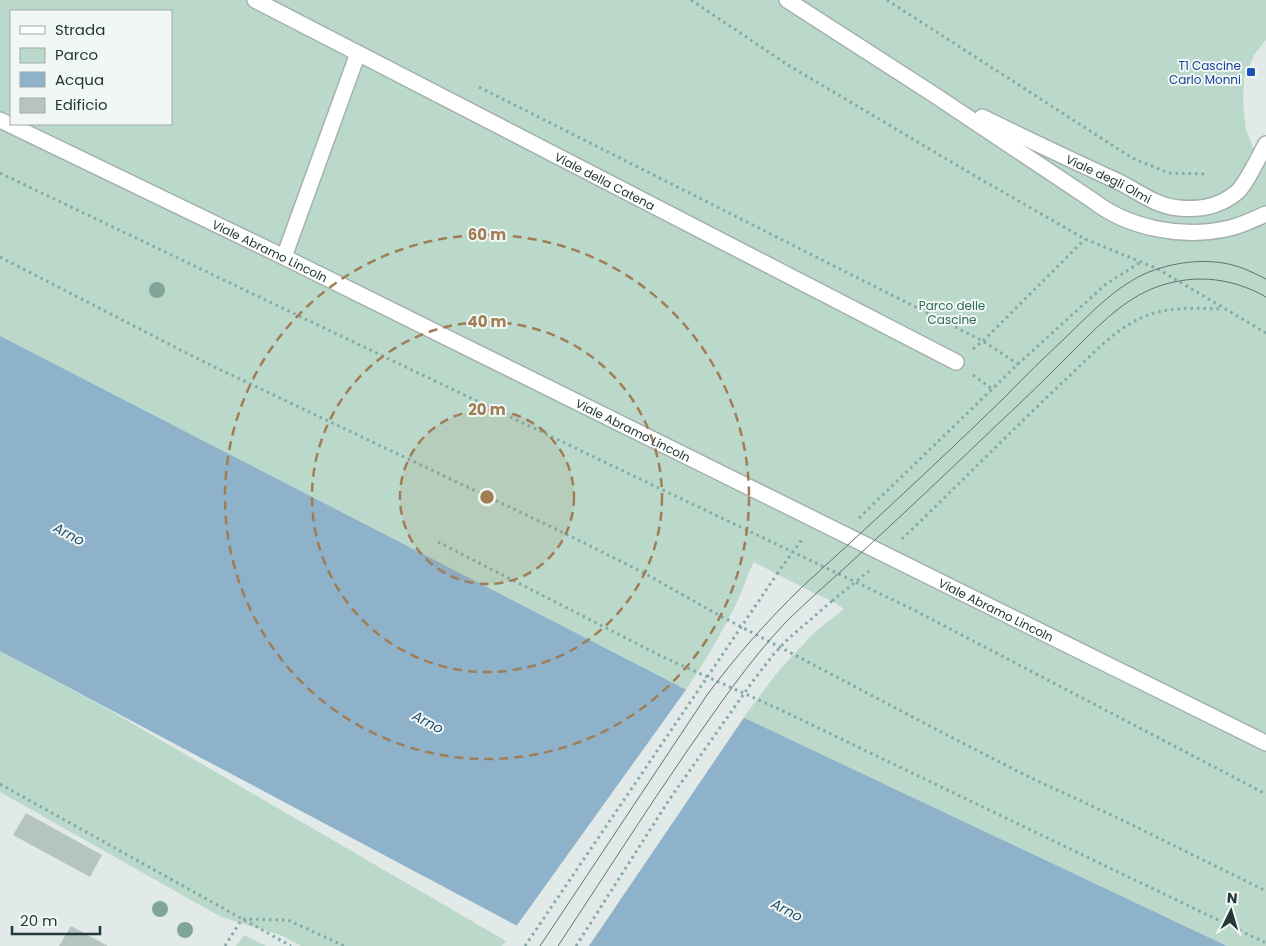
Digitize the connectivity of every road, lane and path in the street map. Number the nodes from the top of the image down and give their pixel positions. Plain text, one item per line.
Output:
1 (255, 0) edge
2 (691, 0) edge
3 (787, 0) edge
4 (887, 0) edge
5 (358, 53) junction
6 (476, 86) dead end
7 (933, 94) junction
8 (10, 125) edge
9 (1266, 144) edge
10 (0, 173) edge
11 (1206, 174) dead end
12 (1266, 214) edge
13 (1085, 239) junction
14 (0, 257) edge
15 (284, 257) junction
16 (1141, 262) junction
17 (1223, 309) junction
18 (1266, 333) edge
19 (983, 341) junction
20 (956, 362) joint
21 (1018, 364) junction
22 (843, 534) junction
23 (438, 542) dead end
24 (793, 552) junction
25 (886, 555) junction
26 (856, 582) junction
27 (1266, 743) edge
28 (0, 784) edge
29 (1266, 794) edge
30 (1266, 891) edge
31 (242, 919) junction
32 (1266, 943) edge
33 (225, 946) edge
34 (291, 946) edge
35 (344, 946) edge
36 (524, 946) edge
37 (576, 946) edge

1 - 5 street, Viale della Catena
2 - 13 path
3 - 7 street, Viale degli Olmi
4 - 11 path
5 - 15 street
5 - 20 street, Viale della Catena
6 - 19 path
7 - 9 street, Viale degli Olmi
7 - 12 street, Viale degli Olmi
8 - 15 street, Viale Abramo Lincoln
10 - 24 path
13 - 16 path
13 - 19 path
14 - 30 path
15 - 22 street, Viale Abramo Lincoln
16 - 17 path
16 - 21 path
17 - 18 path
17 - 25 path
19 - 20 path
19 - 21 path
21 - 22 path
22 - 25 street, Viale Abramo Lincoln
23 - 32 path
24 - 26 path
24 - 36 path, bridge
25 - 26 path
25 - 27 street, Viale Abramo Lincoln
26 - 29 path
26 - 37 path, bridge
28 - 31 path
31 - 33 path
31 - 34 path
31 - 35 path

